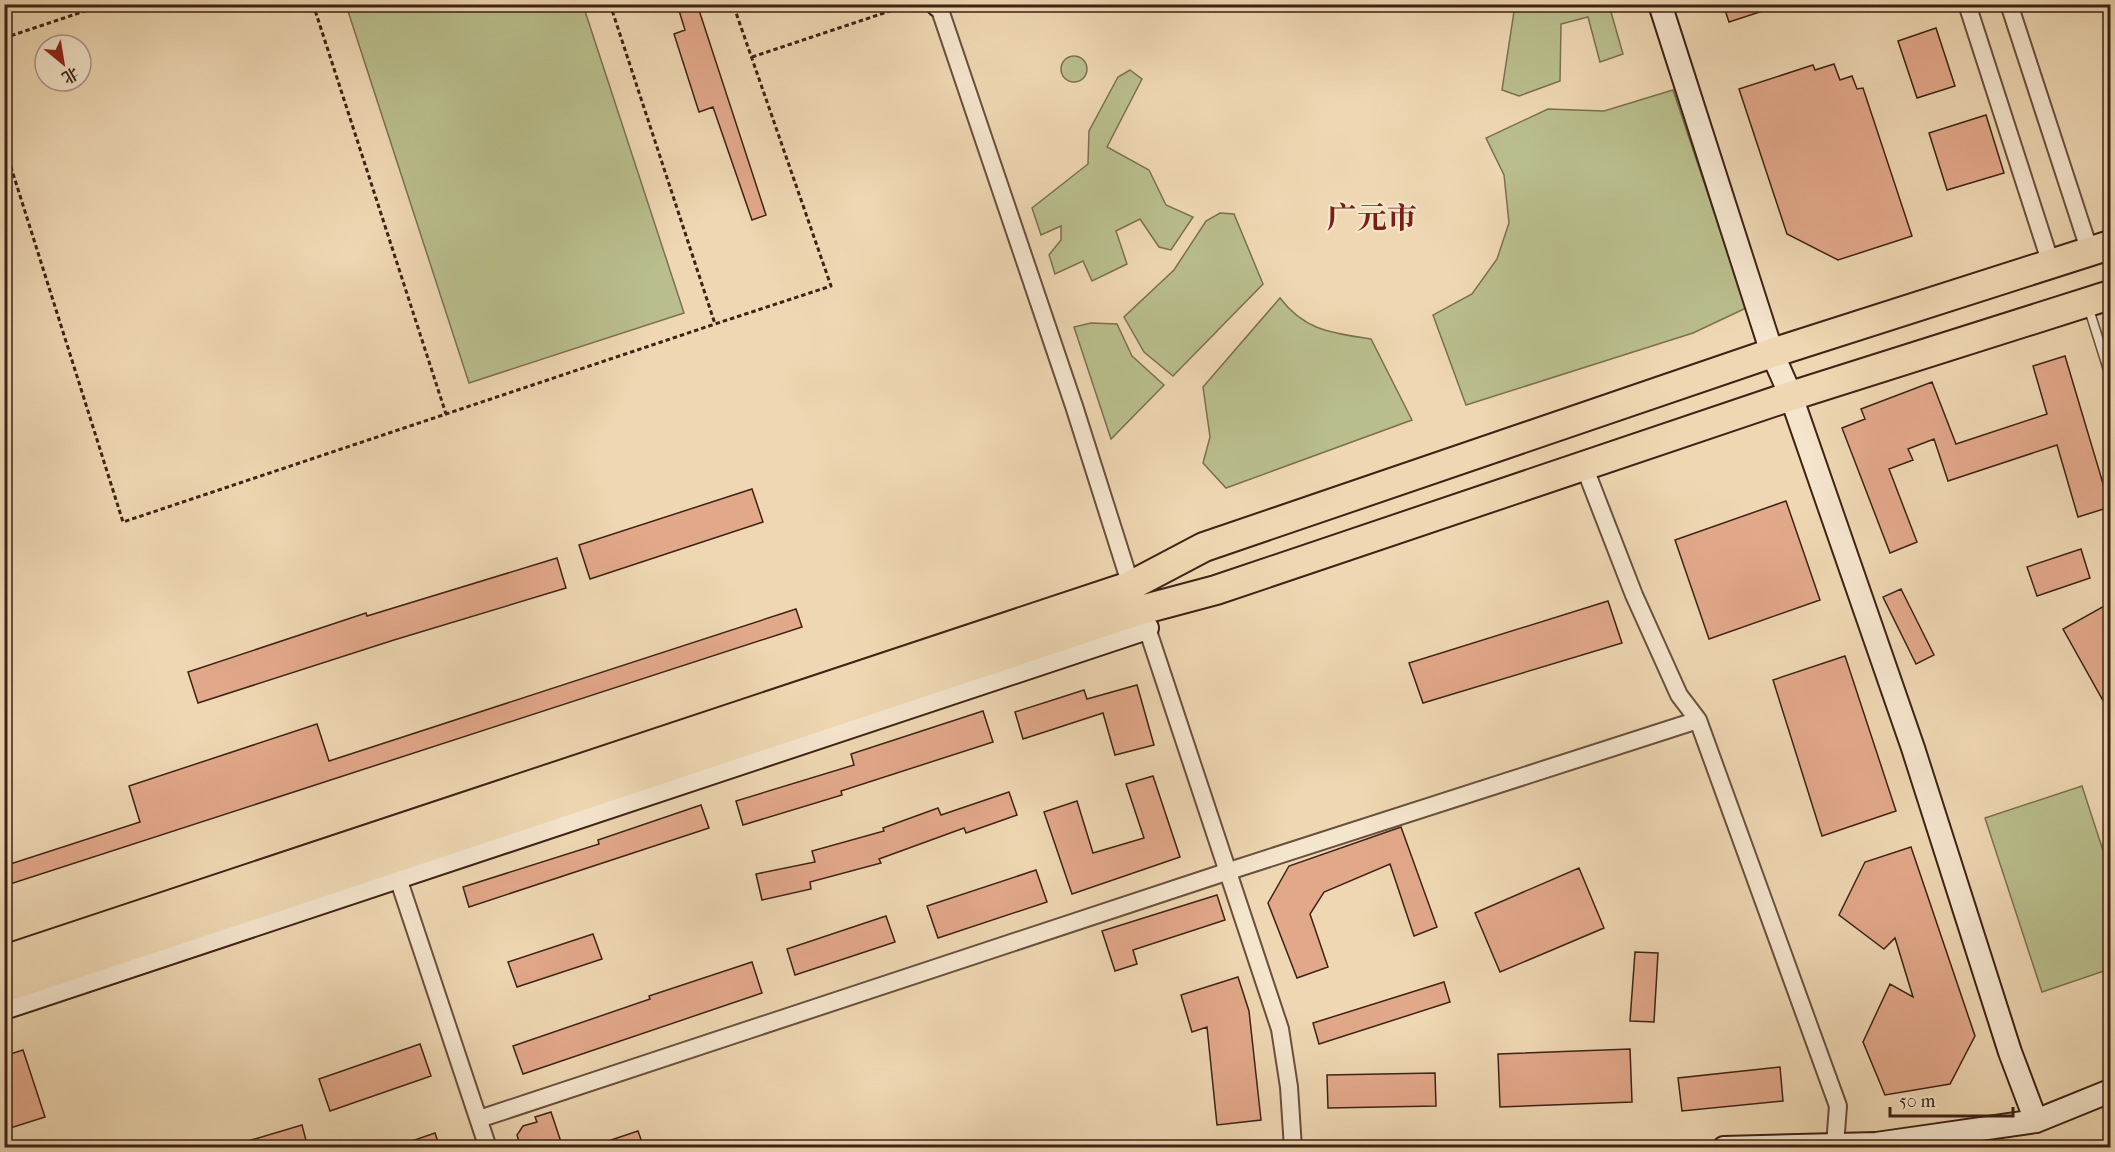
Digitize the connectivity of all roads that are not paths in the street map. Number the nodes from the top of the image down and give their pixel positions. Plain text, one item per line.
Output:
1 (938, 4) edge
2 (1660, 4) edge
3 (1967, 4) edge
4 (2009, 4) edge
5 (2100, 248) edge
6 (2051, 264) junction
7 (2099, 299) edge
8 (1772, 353) junction
9 (2110, 376) edge
10 (1791, 396) junction
11 (1584, 466) junction
12 (1140, 608) junction
13 (1698, 720) junction
14 (391, 857) junction
15 (1226, 872) junction
16 (4, 960) edge
17 (4, 988) edge
18 (4, 1008) edge
19 (2110, 1091) edge
20 (479, 1119) junction
21 (2036, 1121) junction
22 (1835, 1145) junction
23 (1876, 1146) edge
24 (488, 1148) edge
25 (1293, 1148) edge
26 (1724, 1148) edge

1 - 12 street
2 - 8 street
3 - 6 street
4 - 5 street
5 - 6 highway
6 - 8 highway
7 - 9 lane
7 - 10 highway
8 - 10 street
8 - 12 highway
10 - 11 highway
10 - 21 street
11 - 12 highway
11 - 13 street
12 - 14 highway
12 - 15 street
13 - 15 street
13 - 22 street
14 - 16 highway
14 - 17 highway
14 - 18 street
14 - 20 street
15 - 20 street
15 - 25 street
19 - 21 street
20 - 24 street
21 - 23 street
22 - 23 street
22 - 26 street

